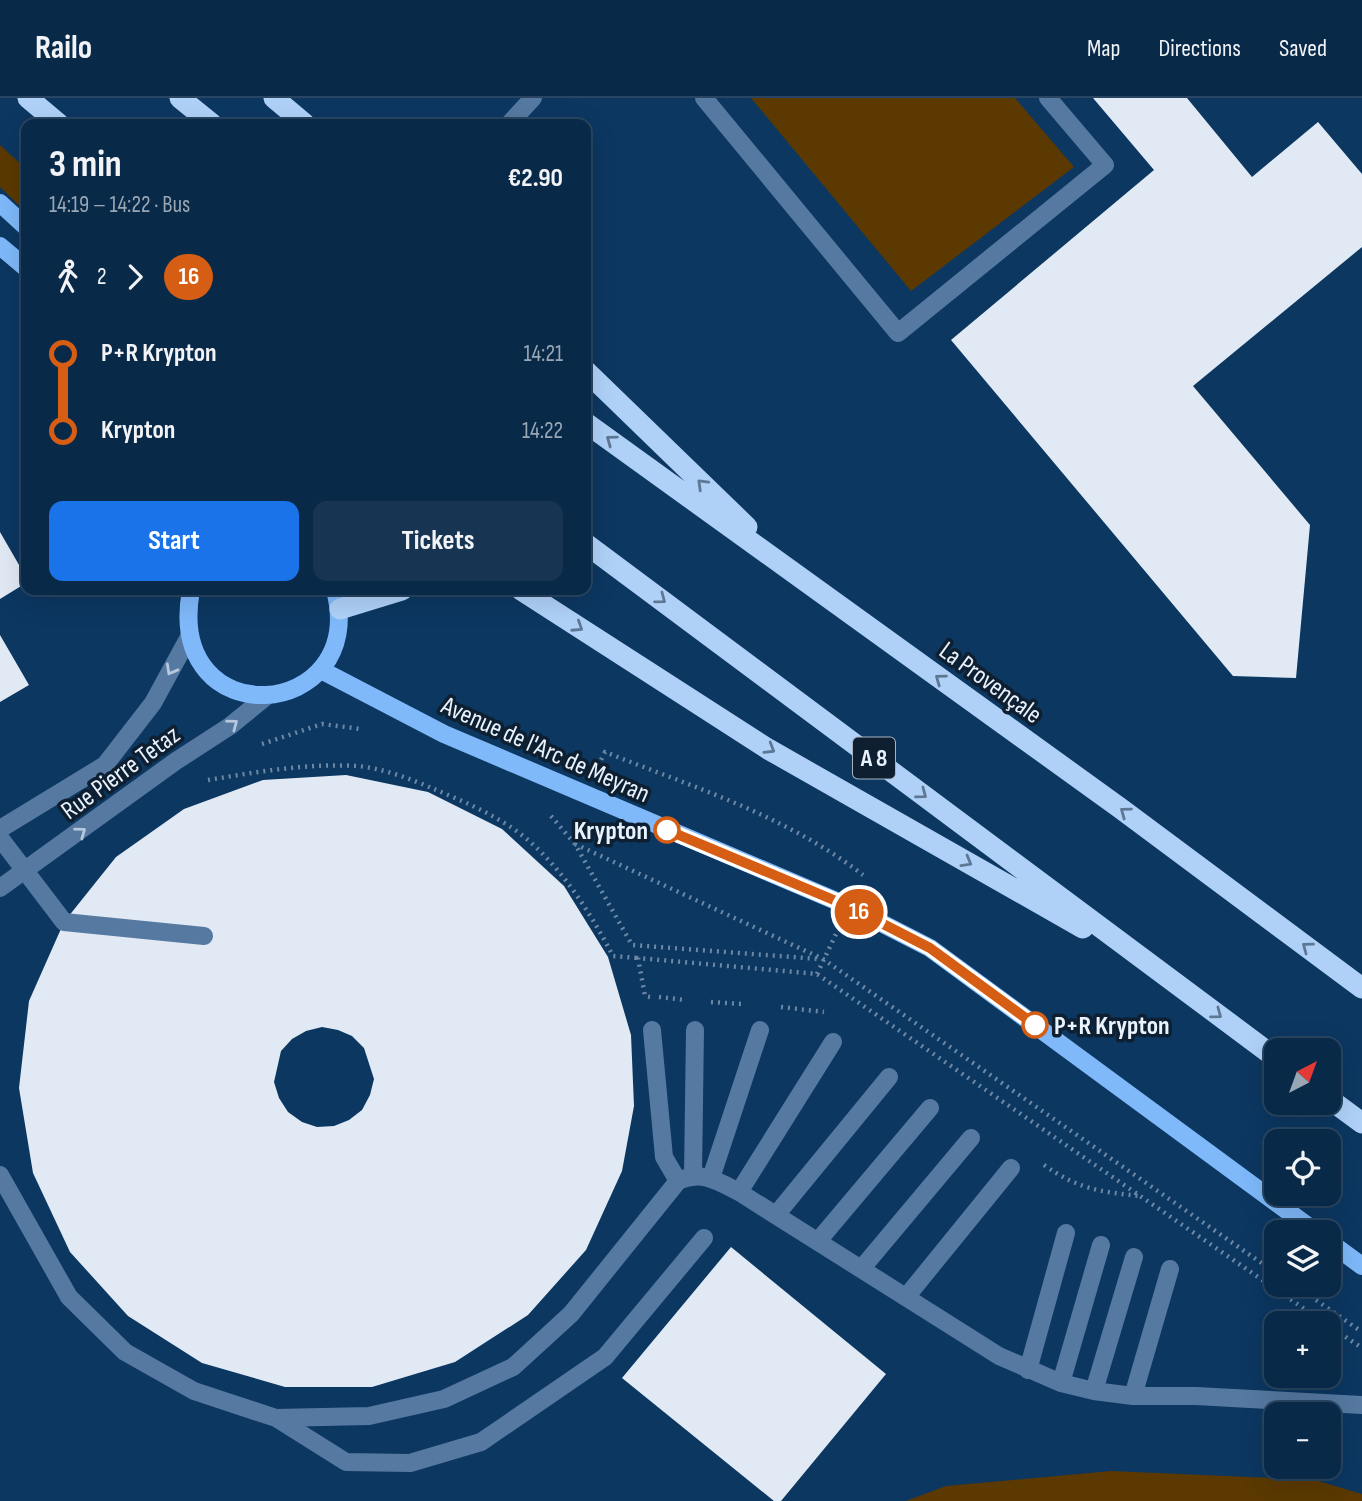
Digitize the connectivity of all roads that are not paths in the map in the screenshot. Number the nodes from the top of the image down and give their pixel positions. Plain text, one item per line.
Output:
1 (27, 98) edge
2 (180, 98) edge
3 (274, 98) edge
4 (533, 98) edge
5 (704, 98) edge
6 (1048, 98) edge
7 (53, 119) edge
8 (206, 119) edge
9 (298, 119) edge
10 (514, 119) edge
11 (0, 203) edge
12 (21, 222) edge
13 (0, 246) edge
14 (21, 264) edge
15 (591, 376) edge
16 (591, 426) edge
17 (591, 548) edge
18 (804, 582) junction
19 (190, 595) edge
20 (366, 595) edge
21 (529, 595) edge
22 (338, 599) edge
23 (189, 637) junction
24 (321, 670) junction
25 (268, 695) junction
26 (0, 829) edge
27 (0, 838) edge
28 (26, 872) junction
29 (0, 888) edge
30 (204, 936) dead end
31 (1162, 973) junction
32 (1362, 988) edge
33 (652, 1030) dead end
34 (695, 1030) dead end
35 (760, 1030) dead end
36 (833, 1042) dead end
37 (1264, 1049) edge
38 (890, 1077) dead end
39 (930, 1108) dead end
40 (1341, 1108) edge
41 (1362, 1123) edge
42 (971, 1138) dead end
43 (1011, 1168) dead end
44 (0, 1175) edge
45 (686, 1177) junction
46 (711, 1178) junction
47 (739, 1192) junction
48 (776, 1215) junction
49 (1300, 1220) edge
50 (1066, 1233) dead end
51 (704, 1238) dead end
52 (818, 1241) junction
53 (1101, 1245) dead end
54 (1341, 1251) edge
55 (1134, 1257) dead end
56 (1362, 1266) edge
57 (862, 1268) junction
58 (1170, 1269) dead end
59 (907, 1296) junction
60 (1028, 1370) junction
61 (1061, 1382) junction
62 (1094, 1391) junction
63 (1133, 1396) junction
64 (1362, 1405) edge
65 (276, 1418) junction

1 - 7 highway
2 - 8 highway
3 - 9 highway
4 - 10 street
5 - 6 street
11 - 12 main road
13 - 14 main road
18 -> 15 highway
18 -> 16 highway, La Provençale
17 -> 31 highway, A 8
32 -> 18 highway, La Provençale
19 - 23 main road
20 - 22 highway
21 -> 31 highway
22 - 24 main road
23 - 25 main road
23 -> 26 street, Rue Pierre Tetaz
24 - 25 main road
24 - 49 main road, Avenue de l'Arc de Meyran
28 -> 25 street, Rue Pierre Tetaz
27 - 28 street
28 - 29 street, Rue Pierre Tetaz
28 - 30 street
31 -> 37 highway, A 8
33 - 45 street
34 - 45 street
35 - 46 street
36 - 47 street
38 - 48 street
39 - 52 street
40 - 41 highway
42 - 57 street
43 - 59 street
44 - 65 street
45 - 46 street
45 - 65 street
46 - 47 street
47 - 48 street
48 - 52 street
50 - 60 street
51 - 65 street
52 - 57 street
53 - 61 street
54 - 56 main road
55 - 62 street
57 - 59 street
58 - 63 street
59 - 60 street
60 - 61 street
61 - 62 street
62 - 63 street
63 - 64 street

